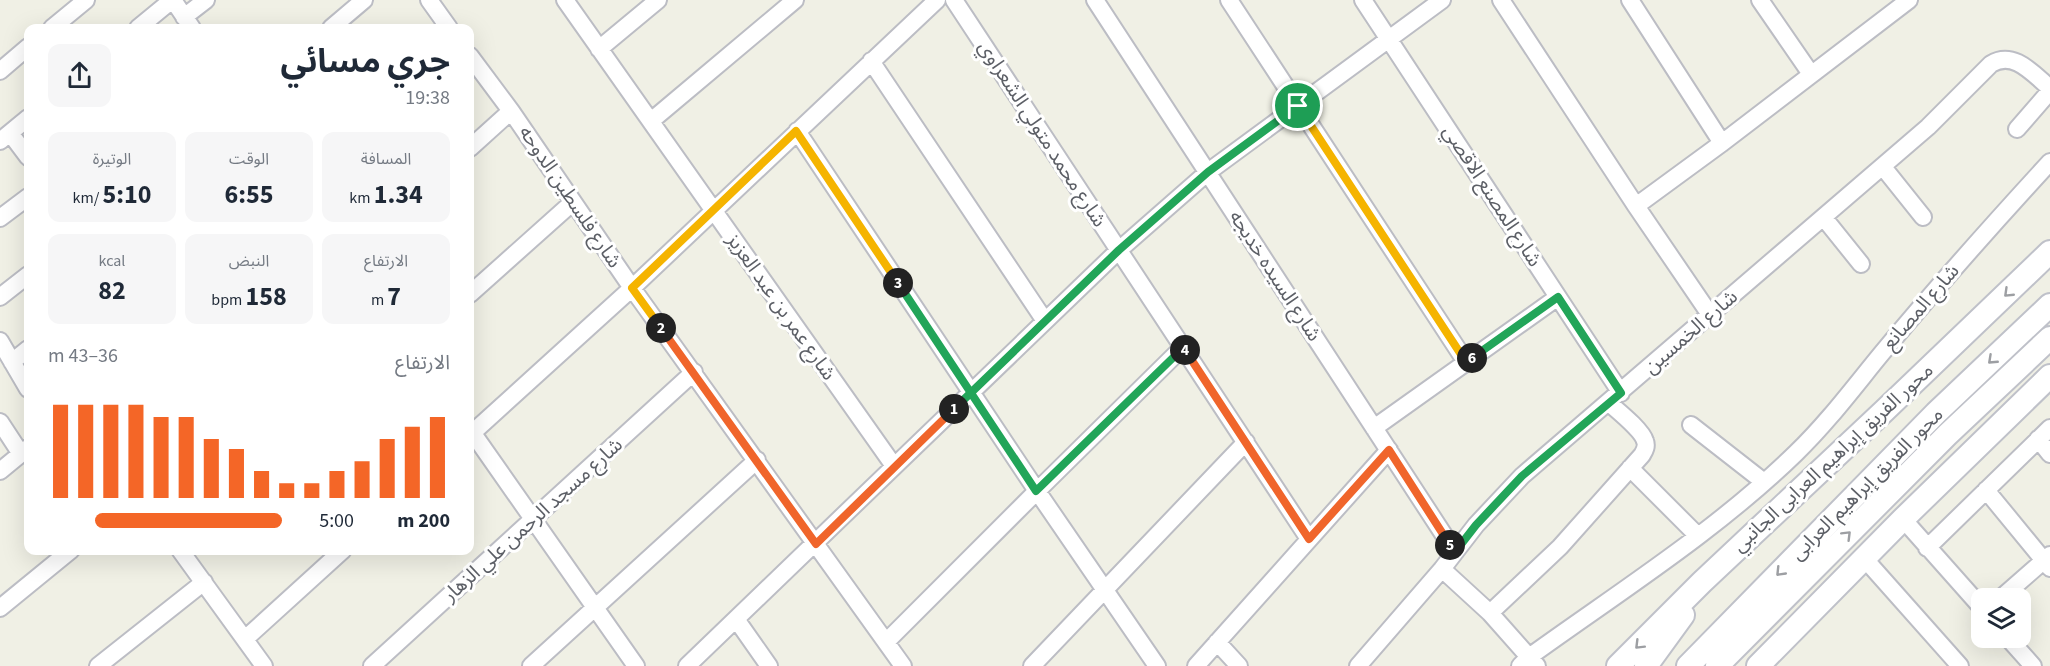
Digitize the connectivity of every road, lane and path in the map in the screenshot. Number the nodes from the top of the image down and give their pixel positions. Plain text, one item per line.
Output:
1 (87, 0) edge
2 (173, 0) edge
3 (206, 0) edge
4 (364, 0) edge
5 (429, 0) edge
6 (565, 0) edge
7 (658, 0) edge
8 (795, 0) edge
9 (937, 0) edge
10 (954, 0) edge
11 (1095, 0) edge
12 (1229, 0) edge
13 (1363, 0) edge
14 (1442, 0) edge
15 (1501, 0) edge
16 (1630, 0) edge
17 (1760, 0) edge
18 (1909, 0) edge
19 (188, 23) edge
20 (57, 24) edge
21 (143, 24) edge
22 (336, 24) edge
23 (446, 24) edge
24 (1388, 39) junction
25 (599, 49) junction
26 (24, 51) edge
27 (872, 60) junction
28 (474, 61) edge
29 (0, 71) edge
30 (1811, 74) junction
31 (2050, 90) edge
32 (1298, 106) junction
33 (511, 111) junction
34 (651, 120) junction
35 (24, 121) edge
36 (2017, 129) dead end
37 (796, 131) junction
38 (5, 137) edge
39 (1722, 143) junction
40 (474, 144) edge
41 (24, 154) edge
42 (2050, 162) edge
43 (1883, 166) junction
44 (1208, 172) junction
45 (24, 200) edge
46 (573, 202) junction
47 (1636, 206) junction
48 (713, 211) junction
49 (1923, 217) dead end
50 (0, 218) edge
51 (1824, 218) junction
52 (1119, 250) junction
53 (2050, 252) edge
54 (1862, 264) dead end
55 (24, 278) edge
56 (632, 288) junction
57 (474, 290) edge
58 (0, 297) edge
59 (1558, 297) junction
60 (2050, 305) edge
61 (1711, 316) junction
62 (1045, 321) junction
63 (2050, 338) edge
64 (0, 341) edge
65 (1184, 347) junction
66 (24, 352) edge
67 (12, 362) junction
68 (1466, 362) junction
69 (694, 372) junction
70 (2050, 376) edge
71 (24, 382) edge
72 (971, 392) junction
73 (1615, 398) junction
74 (0, 422) edge
75 (1691, 425) dead end
76 (1374, 428) junction
77 (474, 431) edge
78 (2044, 434) edge
79 (474, 438) edge
80 (1246, 442) junction
81 (24, 450) edge
82 (1389, 450) junction
83 (24, 452) edge
84 (2050, 454) edge
85 (757, 460) junction
86 (894, 466) junction
87 (1630, 468) junction
88 (0, 471) edge
89 (1764, 482) junction
90 (1986, 490) junction
91 (1036, 491) junction
92 (1904, 519) junction
93 (533, 521) junction
94 (1698, 536) junction
95 (1309, 539) junction
96 (816, 544) junction
97 (1927, 548) junction
98 (1455, 552) junction
99 (65, 555) edge
100 (184, 555) edge
101 (336, 555) edge
102 (1864, 558) junction
103 (2048, 561) edge
104 (1442, 569) junction
105 (204, 582) junction
106 (1702, 582) junction
107 (2014, 588) edge
108 (1106, 589) junction
109 (1971, 596) edge
110 (0, 608) edge
111 (594, 608) junction
112 (1490, 612) junction
113 (736, 619) junction
114 (244, 639) junction
115 (886, 642) junction
116 (1217, 642) junction
117 (2017, 648) edge
118 (120, 659) edge
119 (1529, 663) edge
120 (98, 666) edge
121 (264, 666) edge
122 (372, 666) edge
123 (531, 666) edge
124 (636, 666) edge
125 (687, 666) edge
126 (769, 666) edge
127 (903, 666) edge
128 (1032, 666) edge
129 (1157, 666) edge
130 (1196, 666) edge
131 (1239, 666) edge
132 (1358, 666) edge
133 (1618, 666) edge
134 (1646, 666) edge
135 (1688, 666) edge
136 (1717, 666) edge
137 (1758, 666) edge
138 (1960, 666) edge
139 (2033, 666) edge

1 - 20 street
2 - 19 street
2 - 21 street
3 - 19 street
4 - 22 street
5 - 23 street
6 - 25 street, شارع عمر بن عبد العزيز
7 - 25 street
8 - 34 street
9 - 27 street
10 - 52 street, شارع محمد متولي الشعراوي
11 - 44 street, شارع السيده خديجه
12 - 32 street
13 - 24 street, شارع المصنع الاقصي
14 - 24 street
15 - 47 street
16 - 39 street
17 - 30 street
18 - 30 street
24 - 32 street
24 - 59 street, شارع المصنع الاقصي
25 - 34 street, شارع عمر بن عبد العزيز
26 - 29 street
27 - 37 street
27 - 62 street
28 - 33 street, شارع فلسطين الدوحه
30 - 39 street
31 - 36 street
31 - 43 street, شارع الخمسين
32 - 44 street
32 - 68 street
33 - 40 street
33 - 46 street, شارع فلسطين الدوحه
34 - 48 street, شارع عمر بن عبد العزيز
35 - 38 street
37 - 48 street
37 - 72 street
38 - 41 street
39 - 47 street
42 - 89 street, شارع المصانع
43 - 49 street
43 - 51 street, شارع الخمسين
44 - 52 street
44 - 76 street, شارع السيده خديجه
45 - 50 street
46 - 56 street, شارع فلسطين الدوحه
46 - 57 street
47 - 61 street
48 - 56 street
48 - 86 street, شارع عمر بن عبد العزيز
51 - 54 street
51 - 61 street, شارع الخمسين
52 - 62 street
52 - 65 street, شارع محمد متولي الشعراوي
53 -> 106 main road, محور الفريق إبراهيم العرابى الجانبي
55 - 58 street
56 - 69 street, شارع فلسطين الدوحه
56 - 77 street
59 - 68 street
59 - 73 street, شارع المصنع الاقصي
60 -> 135 main road, محور الفريق إبراهيم العرابى
61 - 73 street, شارع الخمسين
62 - 72 street
136 -> 63 main road, محور الفريق إبراهيم العرابى
64 - 67 street
65 - 80 street, شارع محمد متولي الشعراوي
65 - 91 street
66 - 67 street
67 - 71 street
68 - 76 street
69 - 85 street, شارع فلسطين الدوحه
69 - 93 street, شارع مسجد الرحمن علي الزهار
70 - 92 main road
72 - 86 street
72 - 91 street
73 - 87 street, شارع المصنع الاقصي
73 - 98 street, شارع الخمسين
74 - 81 street
75 - 89 street
76 - 82 street, شارع السيده خديجه
78 - 84 street
78 - 90 street
79 - 93 street
80 - 95 street, شارع محمد متولي الشعراوي
80 - 108 street
82 - 95 street
82 - 98 street, شارع السيده خديجه
83 - 88 street
85 - 96 street, شارع فلسطين الدوحه
85 - 111 street
86 - 96 street
87 - 94 street
87 - 112 street, شارع المصنع الاقصي
89 - 94 street, شارع المصانع
90 - 97 street
90 - 103 street
91 - 108 street
91 - 115 street
92 - 97 street
92 - 102 main road
93 - 111 street
93 - 122 street, شارع مسجد الرحمن علي الزهار
94 - 119 street, شارع المصانع
95 - 116 street
96 - 113 street
96 - 115 street, شارع فلسطين الدوحه
97 - 109 street
98 - 104 street, شارع الخمسين
99 - 110 street
100 - 105 street
101 - 114 street
102 - 137 main road
102 - 138 street
103 - 107 street
104 - 112 street
104 - 132 street, شارع الخمسين
105 - 114 street
105 - 118 street
106 -> 133 main road, محور الفريق إبراهيم العرابى الجانبي
106 - 134 main road
108 - 128 street
108 - 129 street
111 - 123 street
111 - 124 street
112 - 119 street
113 - 125 street
113 - 126 street
114 - 121 street
115 - 127 street, شارع فلسطين الدوحه
116 - 130 street
116 - 131 street
117 - 139 street
118 - 120 street

